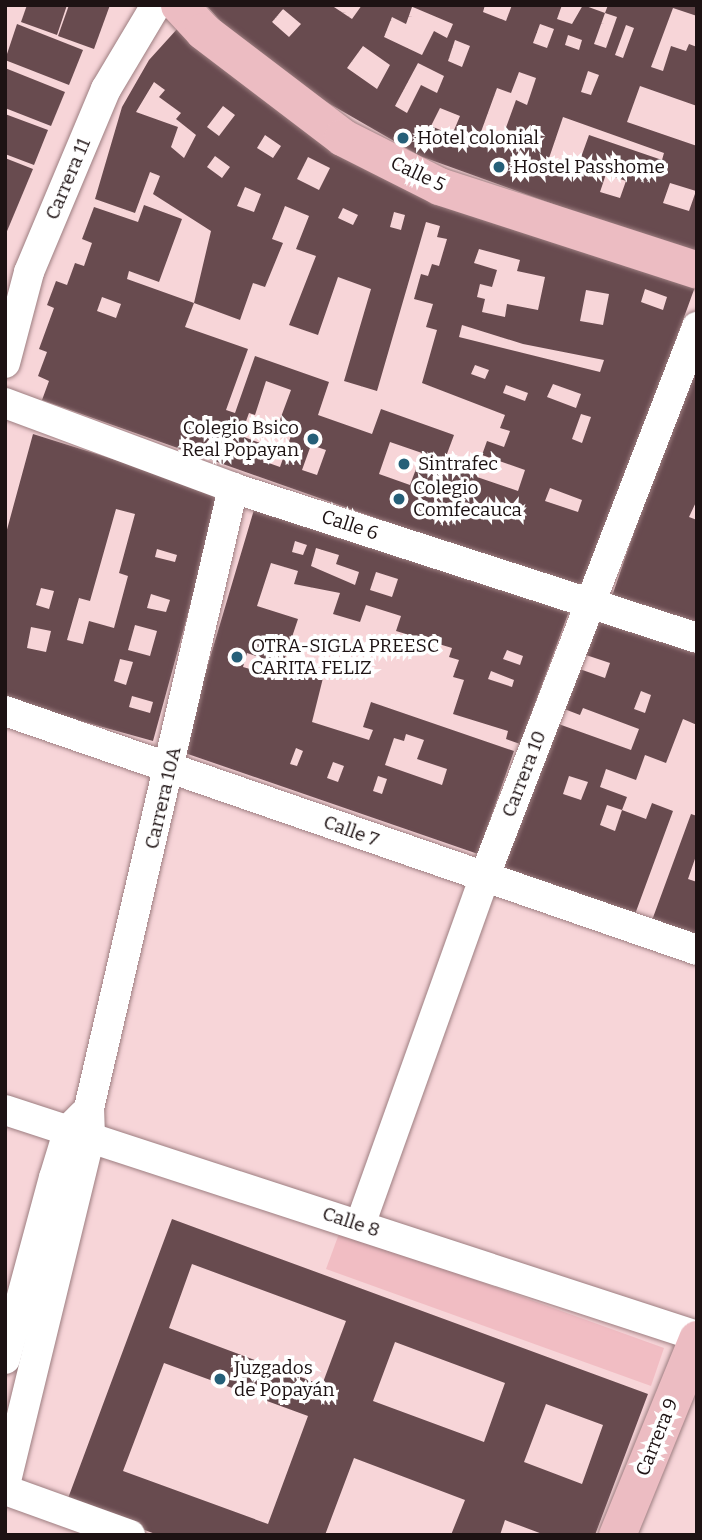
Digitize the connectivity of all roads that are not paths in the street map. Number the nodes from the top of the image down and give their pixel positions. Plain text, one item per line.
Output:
1 (156, 5) edge
2 (179, 5) edge
3 (17, 267) edge
4 (697, 270) edge
5 (697, 327) edge
6 (5, 363) edge
7 (5, 403) edge
8 (233, 488) junction
9 (591, 603) junction
10 (697, 638) edge
11 (5, 711) edge
12 (171, 766) junction
13 (484, 878) junction
14 (697, 950) edge
15 (5, 1110) edge
16 (83, 1124) junction
17 (360, 1225) junction
18 (697, 1338) edge
19 (5, 1359) edge
20 (5, 1488) edge
21 (130, 1535) edge
22 (617, 1535) edge

1 - 3 street, Carrera 11
2 - 4 main road, Calle 5
3 - 6 street, Carrera 11
5 - 9 street, Carrera 10
7 - 8 street, Calle 6
8 - 9 street, Calle 6
8 - 12 street, Carrera 10A
9 - 10 street, Calle 6
9 - 13 street, Carrera 10
11 - 12 street, Calle 7
12 - 13 street, Calle 7
12 - 16 street, Carrera 10A
13 - 14 street, Calle 7
13 - 17 street, Carrera 10
15 - 16 street, Calle 8
16 - 17 street, Calle 8
16 - 19 street, Carrera 10A
16 - 20 street, Carrera 10A
17 - 18 street, Calle 8
18 - 22 main road, Carrera 9
20 - 21 street

